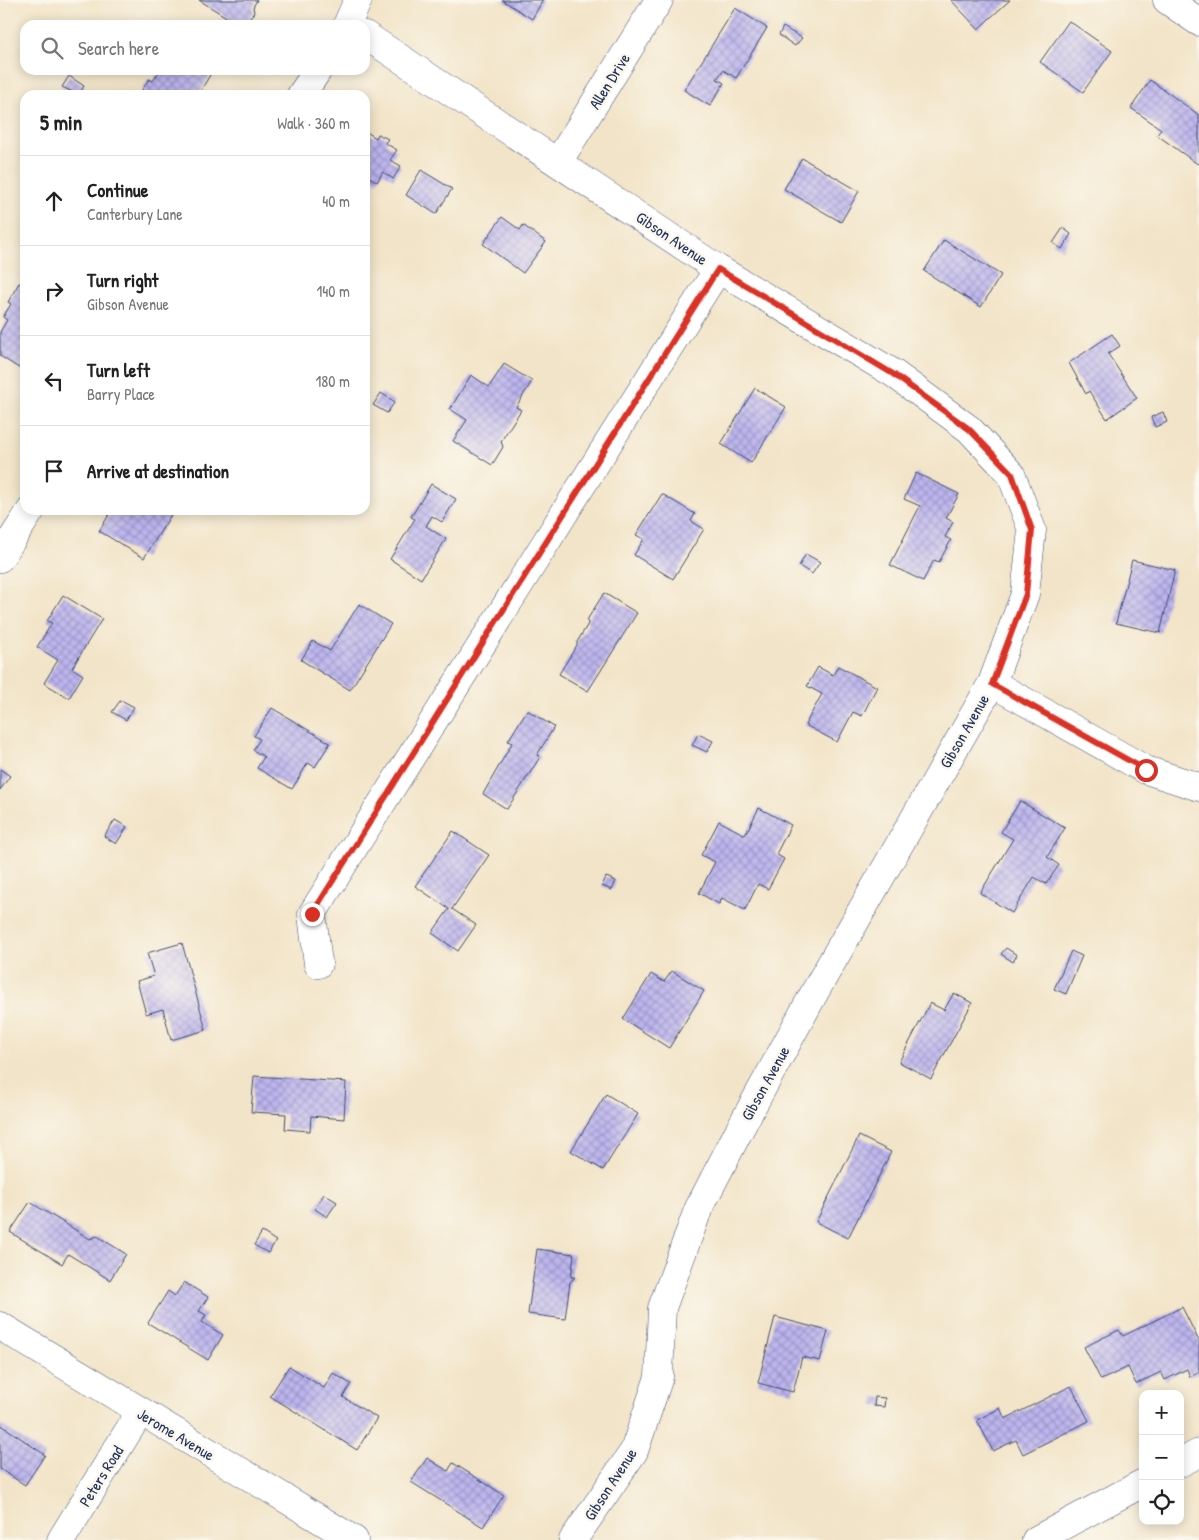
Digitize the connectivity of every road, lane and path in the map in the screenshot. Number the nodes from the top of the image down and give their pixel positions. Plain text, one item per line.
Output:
1 (660, 0) edge
2 (1168, 0) edge
3 (1199, 22) edge
4 (370, 33) edge
5 (315, 75) edge
6 (304, 90) edge
7 (558, 162) junction
8 (718, 269) junction
9 (29, 515) edge
10 (0, 558) edge
11 (992, 684) junction
12 (1199, 787) edge
13 (318, 964) dead end
14 (0, 1326) edge
15 (140, 1412) junction
16 (1199, 1453) edge
17 (1184, 1461) edge
18 (1139, 1485) edge
19 (61, 1540) edge
20 (354, 1540) edge
21 (573, 1540) edge
22 (1036, 1540) edge

1 - 7 street, Allen Drive
2 - 3 street
4 - 7 street, Gibson Avenue
5 - 6 street
7 - 8 street, Gibson Avenue
8 - 11 street, Gibson Avenue
8 - 13 street
9 - 10 street
11 - 12 street
11 - 21 street, Gibson Avenue
14 - 15 street, Jerome Avenue
15 - 19 street, Peters Road
15 - 20 street, Jerome Avenue
16 - 17 street
18 - 22 street

